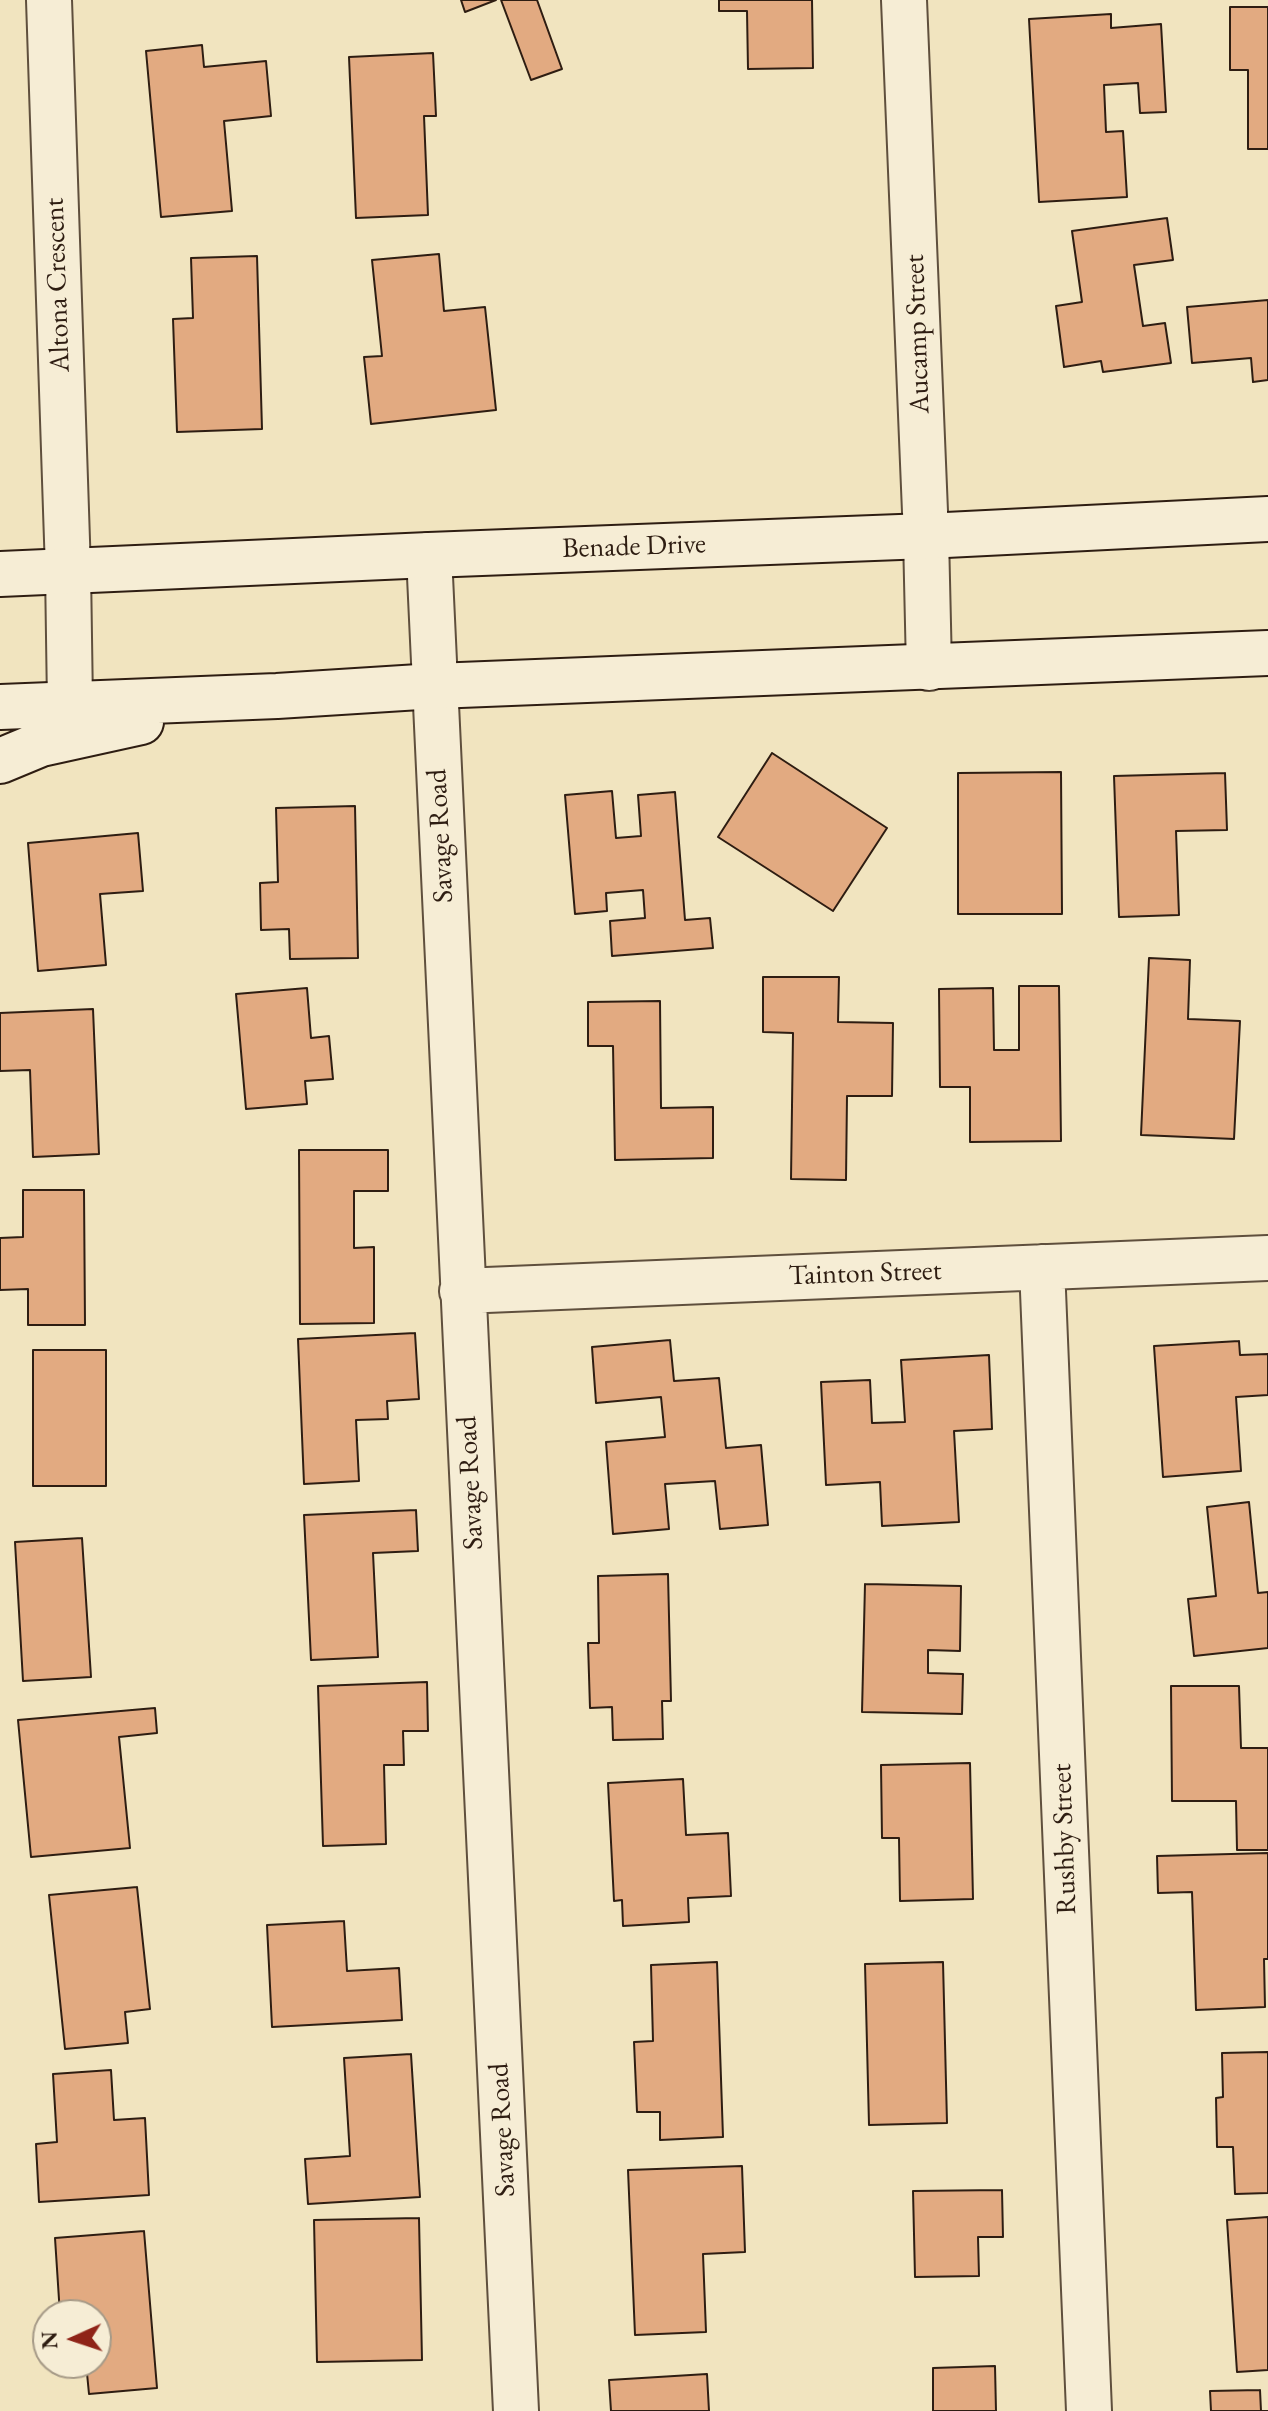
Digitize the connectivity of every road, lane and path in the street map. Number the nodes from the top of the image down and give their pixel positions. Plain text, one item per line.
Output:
1 (49, 0) edge
2 (904, 0) edge
3 (1268, 519) edge
4 (926, 536) junction
5 (429, 555) junction
6 (68, 570) junction
7 (0, 574) edge
8 (1268, 653) edge
9 (929, 668) junction
10 (435, 686) junction
11 (277, 696) junction
12 (70, 703) junction
13 (0, 707) edge
14 (0, 761) edge
15 (1268, 1258) edge
16 (1042, 1267) junction
17 (462, 1291) junction
18 (516, 2411) edge
19 (1089, 2411) edge

1 - 6 street, Altona Crescent
2 - 4 street, Aucamp Street
3 - 4 street, Benade Drive
4 - 5 street, Benade Drive
4 - 9 street, Aucamp Street
5 - 6 street, Benade Drive
5 - 10 street, Savage Road
6 - 7 street, Benade Drive
6 - 12 street, Altona Crescent
8 - 9 street
9 - 10 street
10 - 11 street
10 - 17 street, Savage Road
11 - 12 street
11 - 14 street
12 - 13 street
15 - 16 street, Tainton Street
16 - 17 street, Tainton Street
16 - 19 street, Rushby Street
17 - 18 street, Savage Road

